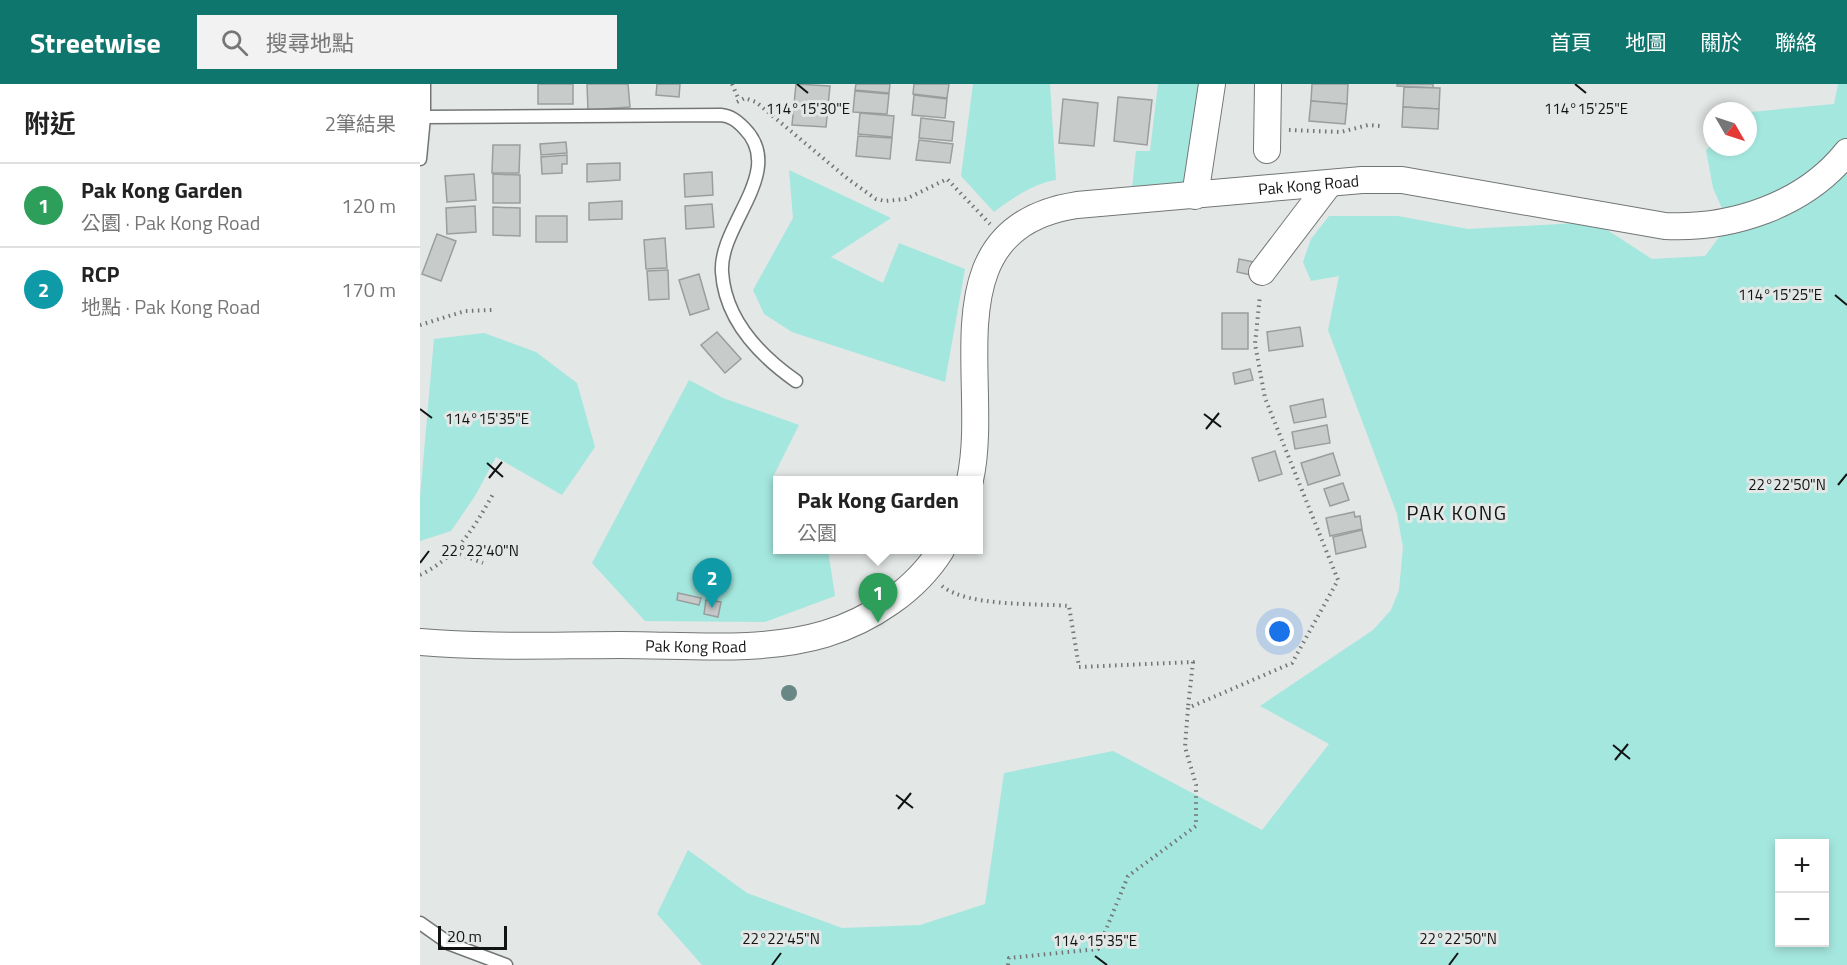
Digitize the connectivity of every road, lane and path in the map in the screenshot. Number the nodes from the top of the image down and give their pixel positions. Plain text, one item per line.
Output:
1 (423, 84) edge
2 (732, 84) edge
3 (1212, 84) edge
4 (1268, 84) edge
5 (739, 100) junction
6 (728, 116) junction
7 (424, 117) junction
8 (1380, 126) dead end
9 (1267, 140) joint
10 (1847, 152) edge
11 (420, 159) edge
12 (1329, 184) junction
13 (1195, 196) junction
14 (1005, 240) junction
15 (1262, 272) joint
16 (492, 310) dead end
17 (420, 325) edge
18 (796, 381) dead end
19 (970, 476) edge
20 (493, 494) dead end
21 (454, 552) junction
22 (938, 554) edge
23 (483, 562) dead end
24 (926, 572) junction
25 (420, 575) edge
26 (420, 642) edge
27 (1188, 708) junction
28 (420, 923) edge
29 (470, 959) edge
30 (506, 965) edge
31 (1008, 965) edge

1 - 7 lane
2 - 5 path
3 - 13 street
4 - 9 street
5 - 6 path
5 - 14 path
6 - 7 lane
6 - 18 lane
7 - 11 lane
8 - 9 path
10 - 12 street, Pak Kong Road
12 - 13 street, Pak Kong Road
12 - 15 street
13 - 14 street, Pak Kong Road
14 - 19 street, Pak Kong Road
15 - 27 path
16 - 17 path
20 - 21 path
21 - 23 path
21 - 25 path
22 - 24 street, Pak Kong Road
24 - 26 street, Pak Kong Road
24 - 27 path
27 - 31 path
28 - 29 lane
29 - 30 lane

